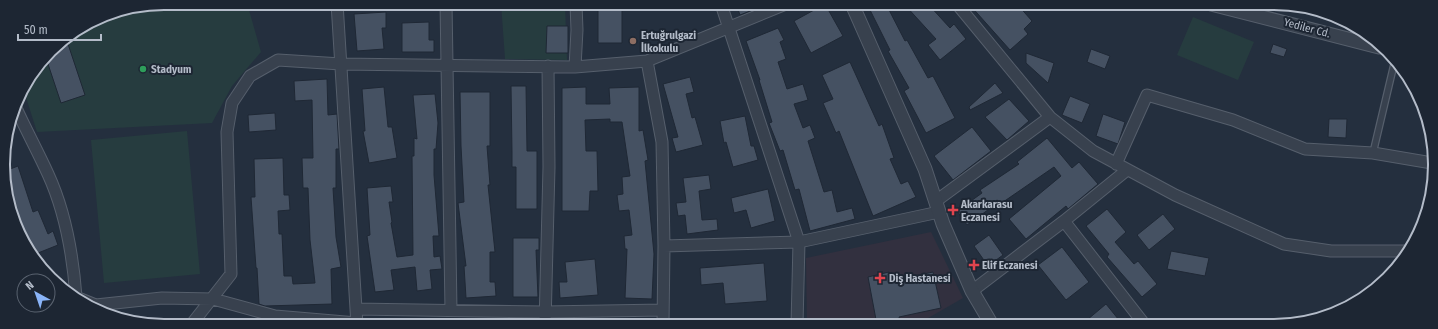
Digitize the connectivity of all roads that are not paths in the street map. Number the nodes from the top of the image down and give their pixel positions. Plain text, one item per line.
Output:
1 (337, 10) edge
2 (446, 10) edge
3 (576, 10) edge
4 (723, 10) edge
5 (771, 10) edge
6 (855, 10) edge
7 (962, 10) edge
8 (1235, 10) edge
9 (729, 27) junction
10 (1371, 45) edge
11 (647, 61) junction
12 (341, 64) junction
13 (448, 65) junction
14 (548, 66) junction
15 (575, 67) junction
16 (1393, 67) edge
17 (19, 113) edge
18 (1050, 117) junction
19 (1373, 153) junction
20 (1428, 163) edge
21 (1116, 164) junction
22 (1127, 170) junction
23 (937, 206) junction
24 (1064, 221) junction
25 (799, 242) junction
26 (664, 246) junction
27 (1401, 251) edge
28 (76, 291) edge
29 (972, 291) junction
30 (213, 299) junction
31 (100, 305) edge
32 (356, 309) junction
33 (452, 310) junction
34 (663, 310) junction
35 (545, 312) junction
36 (196, 319) edge
37 (306, 319) edge
38 (357, 319) edge
39 (545, 319) edge
40 (663, 319) edge
41 (797, 319) edge
42 (988, 319) edge
43 (1140, 319) edge

1 - 12 street
2 - 13 street
3 - 15 street
4 - 9 street
5 - 9 street
6 - 23 street
7 - 18 street
8 - 10 street, Yediler Cd.
9 - 11 street
9 - 25 street
11 - 15 street
11 - 26 street
12 - 13 street
12 - 30 street
12 - 32 street
13 - 14 street
13 - 33 street
14 - 15 street
14 - 35 street
16 - 19 lane
17 - 28 street
18 - 21 street
18 - 23 street
19 - 20 street
19 - 21 street
21 - 22 street
22 - 24 street
22 - 27 street
23 - 25 street
23 - 29 street
24 - 29 street
24 - 43 street
25 - 26 street
25 - 41 street
26 - 34 street
29 - 42 street
30 - 31 street
30 - 36 street
30 - 37 street
32 - 33 street
32 - 38 street
33 - 35 street
34 - 35 street
34 - 40 street
35 - 39 street

